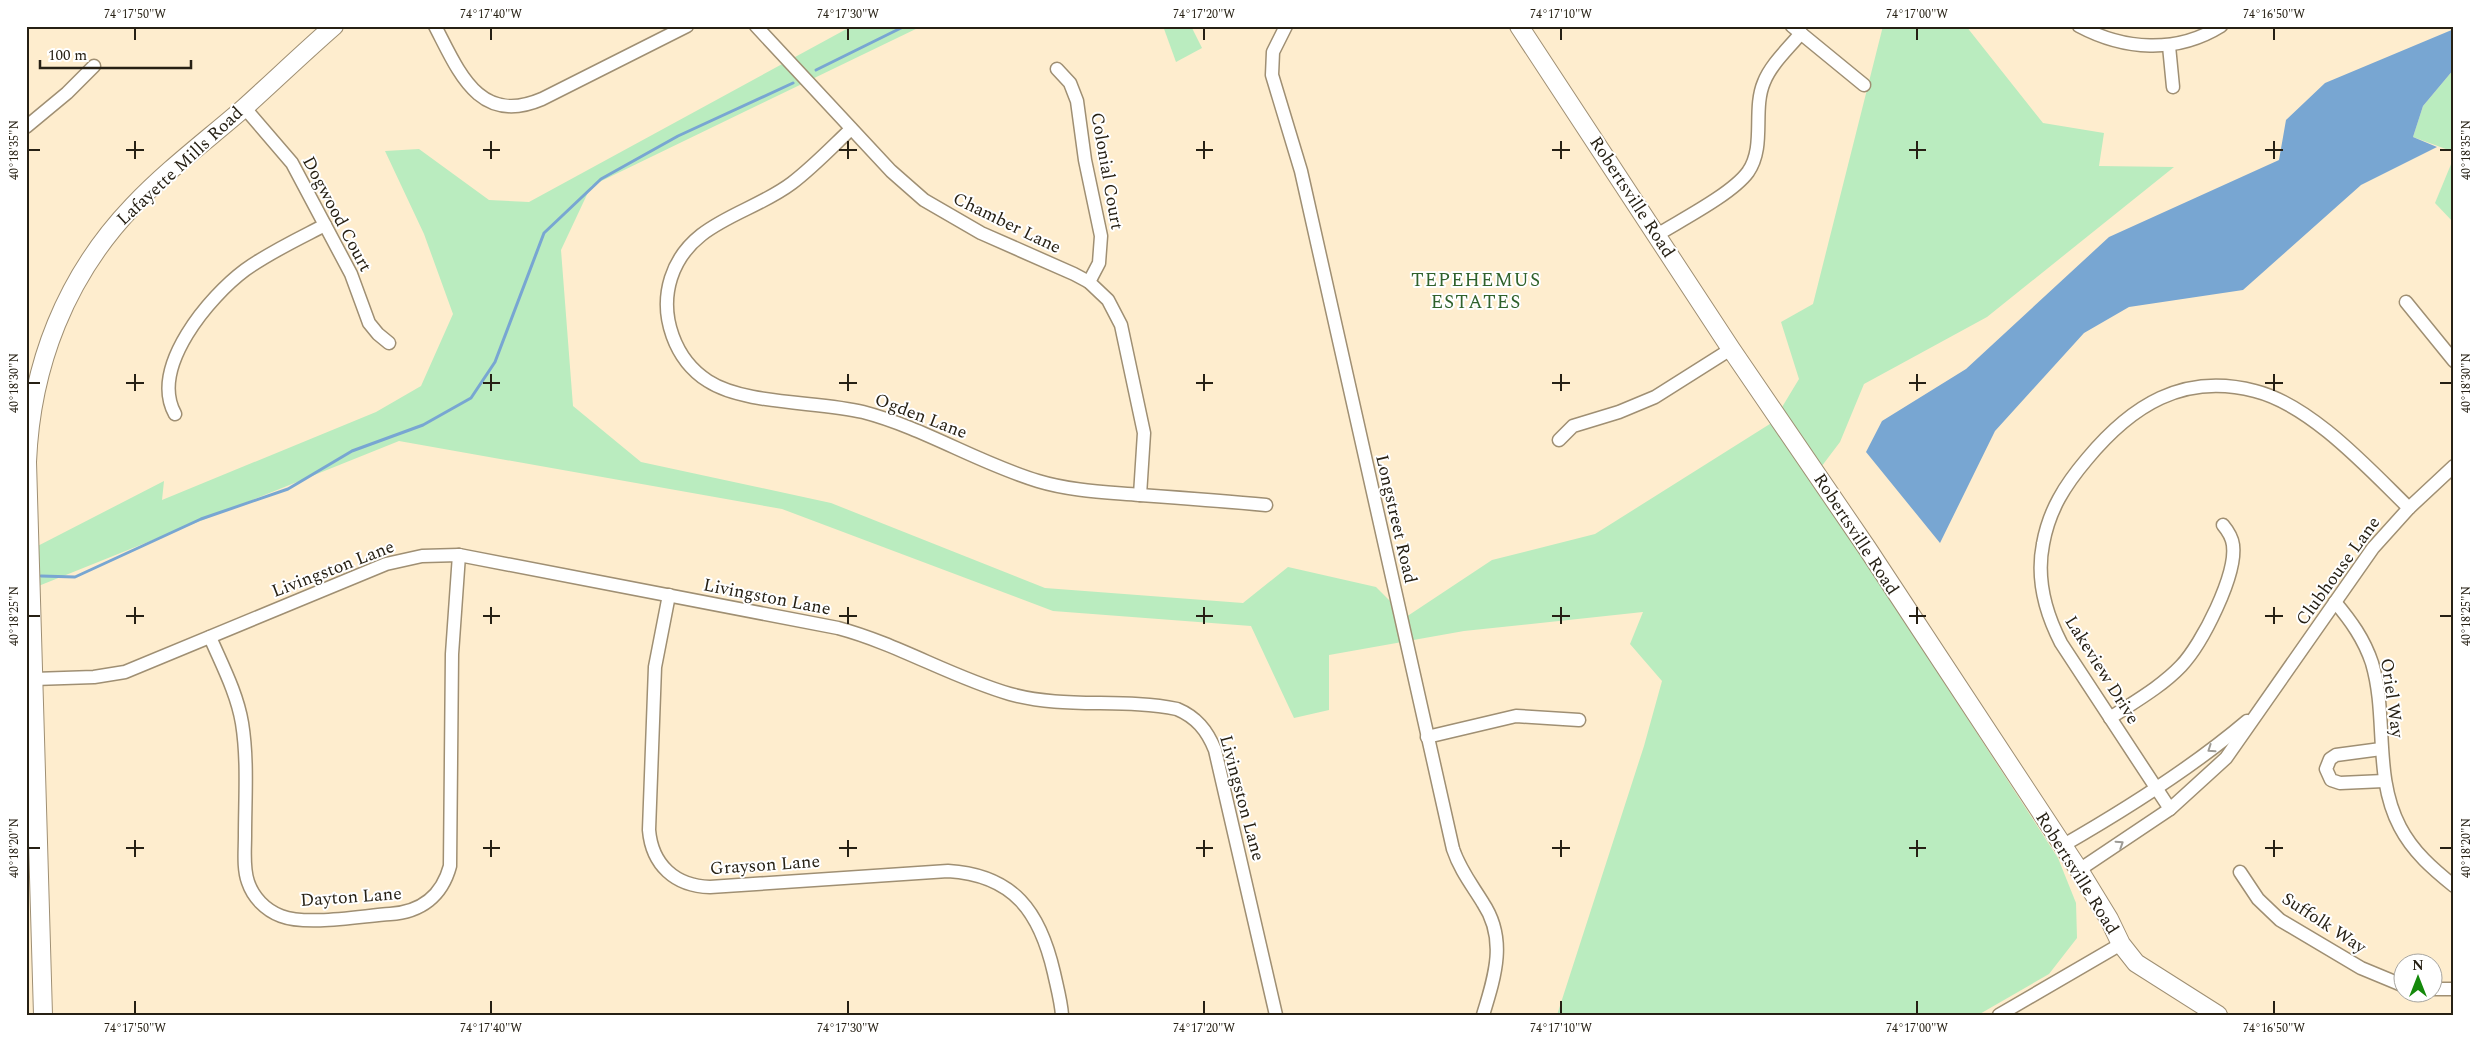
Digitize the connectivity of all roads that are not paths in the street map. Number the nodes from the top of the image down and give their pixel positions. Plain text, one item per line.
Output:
1 (334, 26) edge
2 (435, 26) edge
3 (687, 26) edge
4 (756, 26) edge
5 (1286, 26) edge
6 (1520, 26) edge
7 (2079, 26) edge
8 (2221, 26) edge
9 (1796, 30) edge
10 (2169, 46) junction
11 (94, 66) dead end
12 (1057, 69) dead end
13 (1864, 85) dead end
14 (2173, 87) dead end
15 (244, 107) junction
16 (26, 127) edge
17 (851, 129) junction
18 (325, 225) junction
19 (1657, 235) junction
20 (1089, 282) junction
21 (2406, 302) dead end
22 (389, 343) dead end
23 (1731, 349) junction
24 (2454, 362) edge
25 (176, 414) dead end
26 (27, 431) edge
27 (1559, 440) dead end
28 (2454, 466) edge
29 (1140, 494) junction
30 (1266, 505) dead end
31 (2409, 508) junction
32 (2223, 525) dead end
33 (459, 555) junction
34 (668, 595) junction
35 (2335, 602) junction
36 (210, 637) junction
37 (34, 679) junction
38 (2263, 708) junction
39 (2110, 718) junction
40 (1580, 720) dead end
41 (1427, 737) junction
42 (2381, 749) junction
43 (2384, 781) junction
44 (31, 782) edge
45 (2155, 786) junction
46 (2170, 809) junction
47 (2062, 846) junction
48 (2079, 870) junction
49 (2240, 872) dead end
50 (2454, 886) edge
51 (2121, 944) junction
52 (2392, 981) edge
53 (43, 1015) edge
54 (1062, 1015) edge
55 (1276, 1015) edge
56 (1483, 1015) edge
57 (1999, 1015) edge
58 (2218, 1015) edge

1 - 15 street, Lafayette Mills Road
2 - 3 street
4 - 17 street, Chamber Lane
5 - 41 street, Longstreet Road
6 - 19 street, Robertsville Road
7 - 10 street
8 - 10 street
9 - 13 street
9 - 19 street
10 - 14 street
11 - 16 street
12 - 20 street, Colonial Court
15 - 18 street, Dogwood Court
15 - 26 street, Lafayette Mills Road
17 - 20 street, Chamber Lane
17 - 29 street, Ogden Lane
18 - 22 street, Dogwood Court
18 - 25 street
19 - 23 street, Robertsville Road
20 - 29 street, Chamber Lane
21 - 24 street
23 - 27 street
23 - 47 street, Robertsville Road
26 - 37 street, Lafayette Mills Road
28 - 31 street, Clubhouse Lane
29 - 30 street, Ogden Lane
31 - 35 street, Clubhouse Lane
31 - 39 street, Lakeview Drive
32 - 39 street
33 - 34 street, Livingston Lane
33 - 36 street, Livingston Lane
33 - 36 street, Dayton Lane
34 - 54 street, Grayson Lane
34 - 55 street, Livingston Lane
35 - 38 street, Clubhouse Lane
35 - 42 street, Oriel Way
36 - 37 street, Livingston Lane
37 - 44 street, Lafayette Mills Road
38 -> 45 street, Clubhouse Lane
38 - 46 street, Clubhouse Lane
39 - 45 street, Lakeview Drive
40 - 41 street
41 - 56 street, Longstreet Road
42 - 43 street, Oriel Way
42 - 43 street, Oriel Way
43 - 50 street, Oriel Way
44 - 53 street, Lafayette Mills Road
45 - 46 street, Lakeview Drive
45 - 47 street, Clubhouse Lane
48 -> 46 street, Clubhouse Lane
47 - 48 street, Robertsville Road
48 - 51 street, Robertsville Road
49 - 52 street, Suffolk Way
51 - 57 street
51 - 58 street, Robertsville Road

